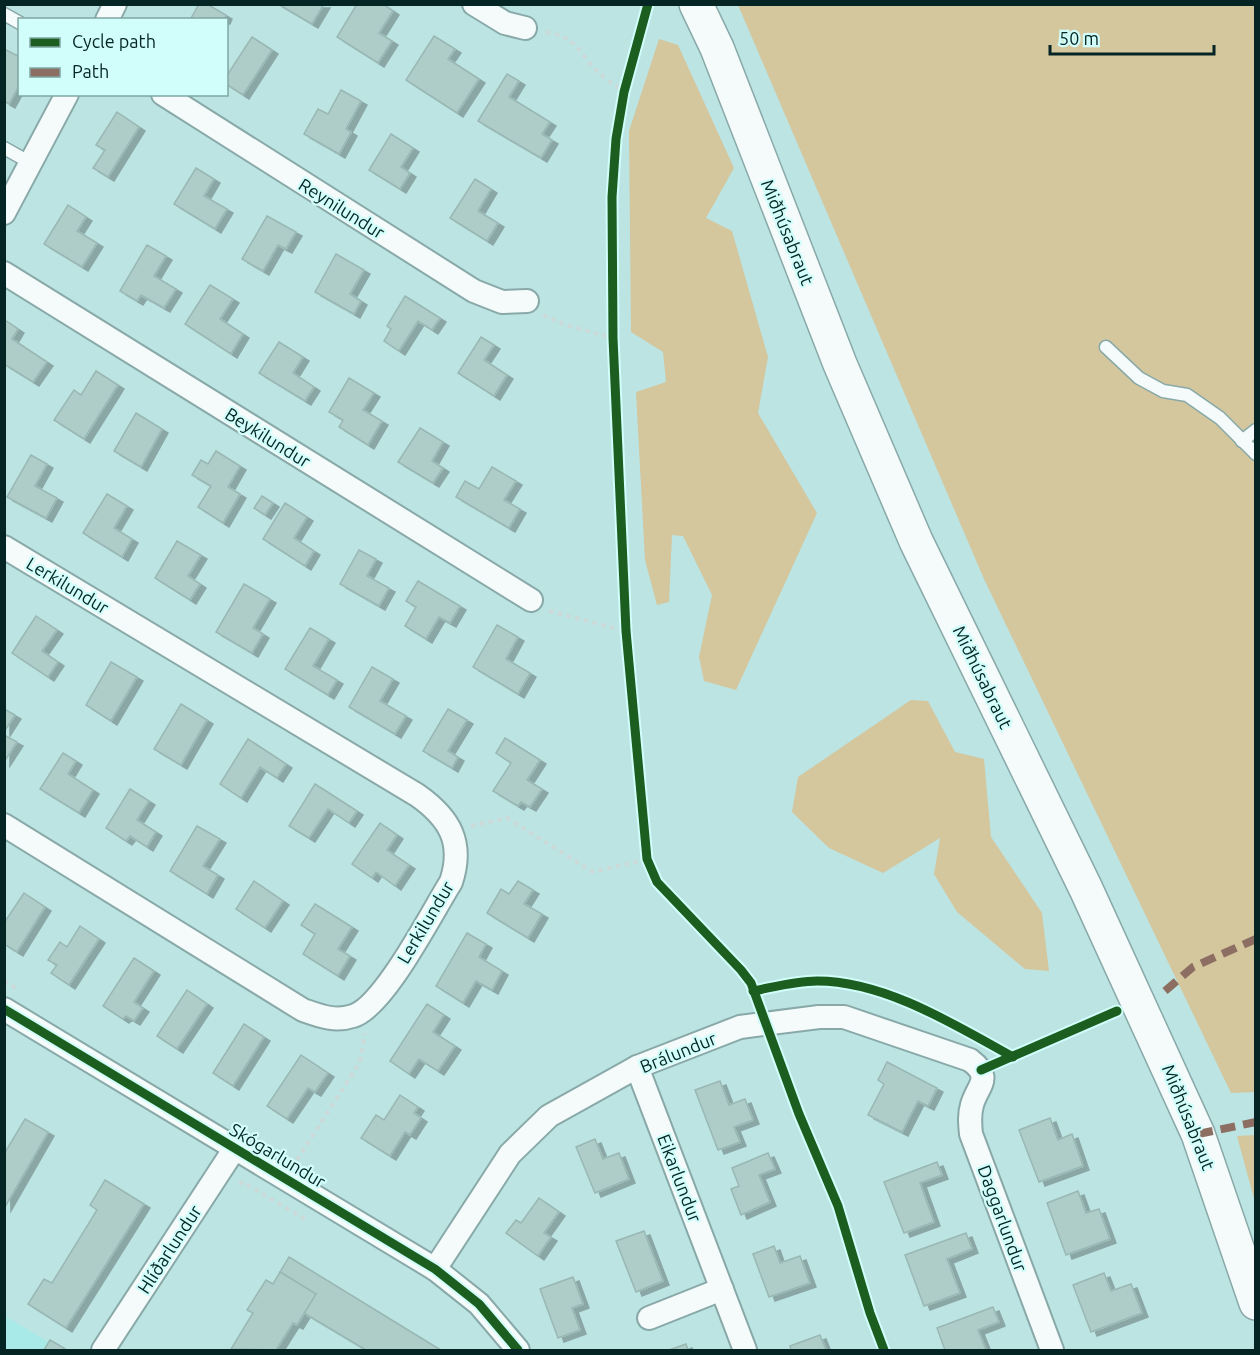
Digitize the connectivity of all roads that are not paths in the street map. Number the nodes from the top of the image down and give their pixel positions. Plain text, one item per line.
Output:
1 (115, 4) edge
2 (474, 4) edge
3 (696, 4) edge
4 (708, 4) edge
5 (4, 14) edge
6 (108, 18) edge
7 (18, 22) edge
8 (525, 28) road end
9 (717, 48) junction
10 (66, 96) edge
11 (166, 96) edge
12 (4, 148) edge
13 (31, 164) junction
14 (4, 213) edge
15 (4, 273) edge
16 (527, 301) road end
17 (1106, 346) dead end
18 (1256, 430) edge
19 (1242, 441) junction
20 (1256, 453) edge
21 (4, 547) edge
22 (531, 600) road end
23 (4, 825) edge
24 (4, 1009) edge
25 (637, 1067) junction
26 (982, 1086) joint
27 (235, 1148) junction
28 (435, 1269) junction
29 (722, 1289) junction
30 (1256, 1302) edge
31 (649, 1318) dead end
32 (103, 1350) edge
33 (518, 1350) edge
34 (744, 1350) edge
35 (1052, 1350) edge

1 - 6 street
2 - 8 street
3 - 9 street, Miðhúsabraut
4 - 9 street, Miðhúsabraut
5 - 7 lane
9 - 30 street, Miðhúsabraut
10 - 13 street
11 - 16 street, Reynilundur
12 - 13 lane
13 - 14 street
15 - 22 street, Beykilundur
17 - 19 lane
18 - 19 lane
19 - 20 lane
21 - 23 street, Lerkilundur
24 - 27 street, Skógarlundur
25 - 26 street, Brálundur
25 - 28 street, Brálundur
25 - 29 street, Eikarlundur
26 - 35 street, Daggarlundur
27 - 28 street, Skógarlundur
27 - 32 street, Hlíðarlundur
28 - 33 street, Skógarlundur
29 - 31 street
29 - 34 street, Eikarlundur

